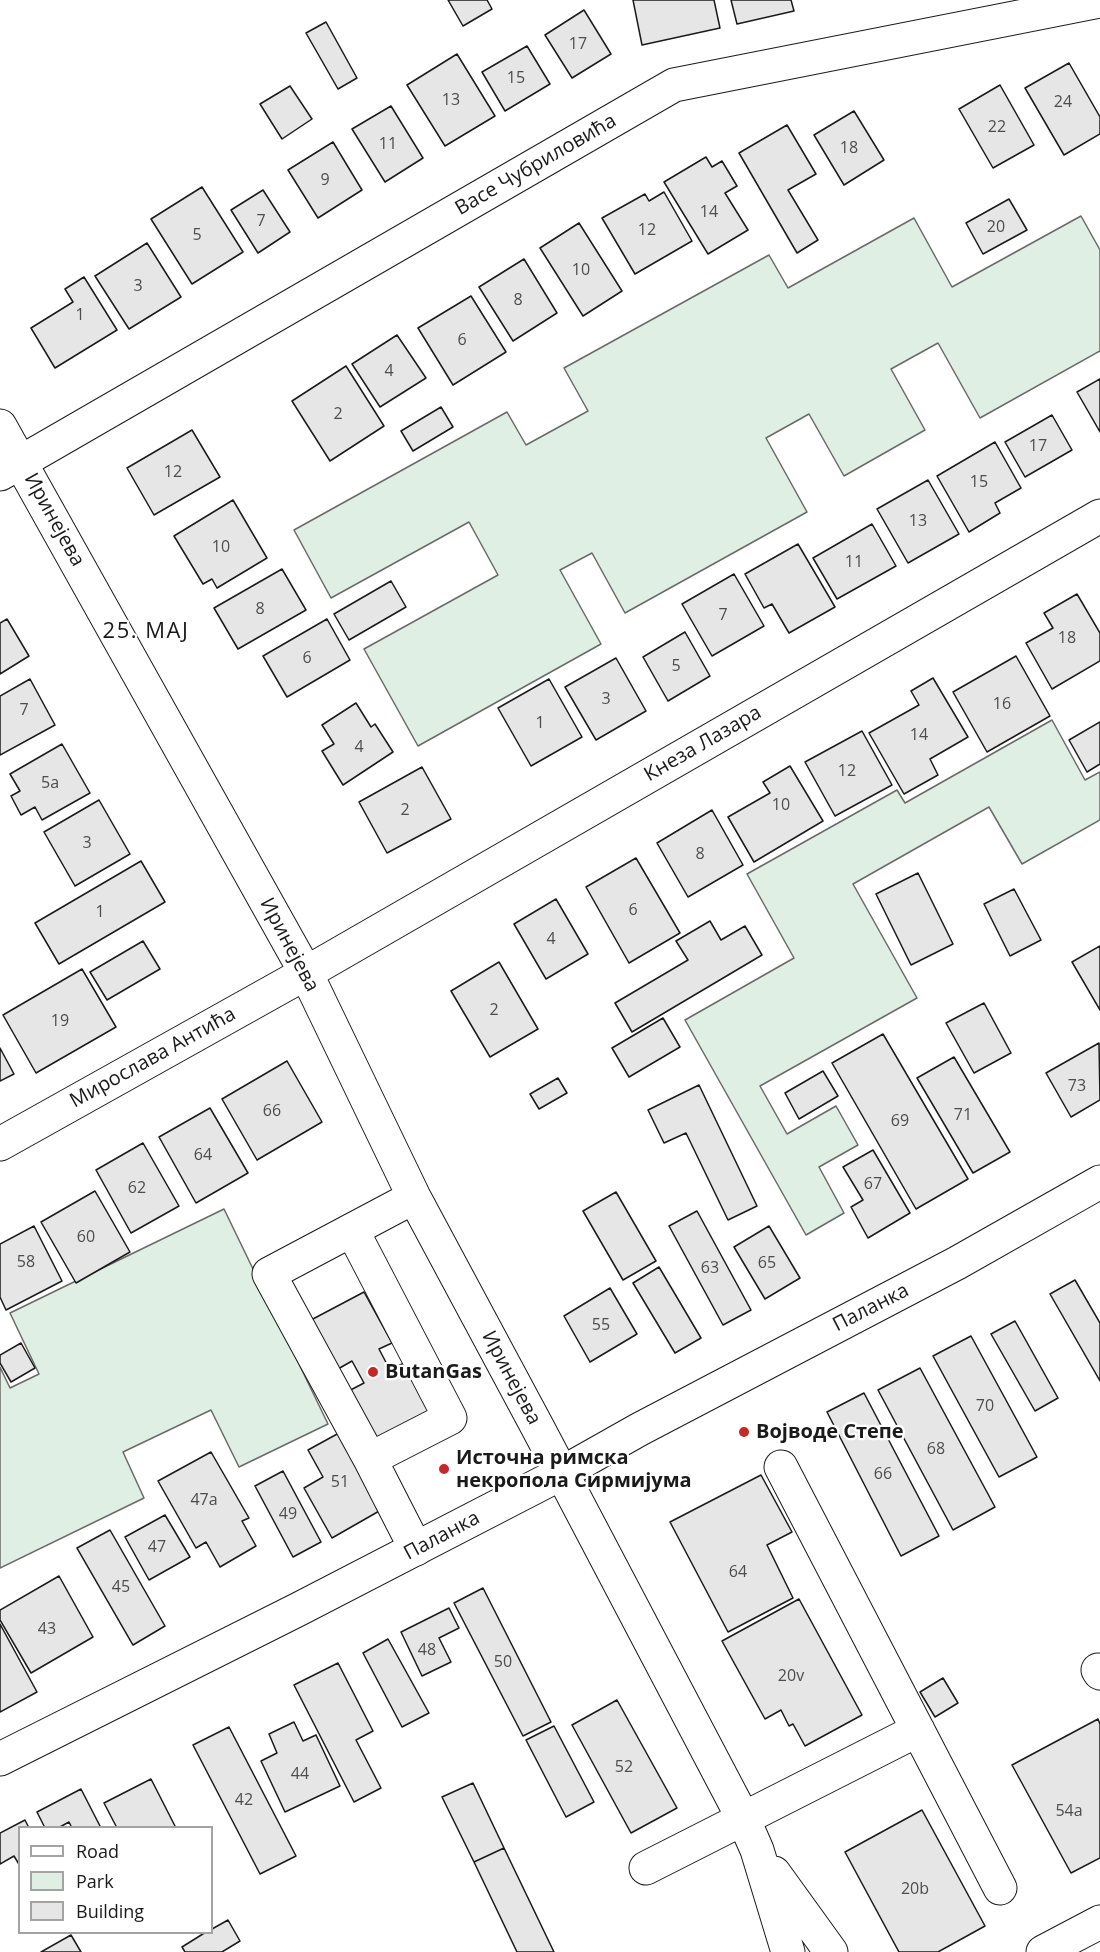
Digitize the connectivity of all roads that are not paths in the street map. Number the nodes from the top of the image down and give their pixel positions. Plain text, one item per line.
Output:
1 (1100, 1) edge
2 (0, 426) edge
3 (11, 468) edge
4 (1100, 516) edge
5 (306, 973) junction
6 (0, 1144) edge
7 (1100, 1182) edge
8 (414, 1197) junction
9 (352, 1230) junction
10 (370, 1459) junction
11 (781, 1467) dead end
12 (562, 1473) junction
13 (416, 1549) junction
14 (918, 1730) junction
15 (0, 1759) edge
16 (743, 1818) junction
17 (757, 1850) junction
18 (646, 1868) dead end
19 (1000, 1888) dead end
20 (1100, 1922) edge
21 (1042, 1950) edge
22 (788, 1952) edge
23 (831, 1952) edge

1 - 3 street, Васе Чубриловића
2 - 3 street, Иринејева
3 - 5 street, Иринејева
4 - 5 street, Кнеза Лазара
5 - 6 street, Мирослава Антића
5 - 8 street, Иринејева
7 - 12 street, Паланка
8 - 9 street
8 - 12 street, Иринејева
9 - 10 street
9 - 10 street
10 - 13 street
11 - 14 street
12 - 13 street, Паланка
12 - 16 street
13 - 15 street, Паланка
14 - 16 street
14 - 19 street
16 - 17 street
16 - 18 street
17 - 22 street
17 - 23 street
20 - 21 street

